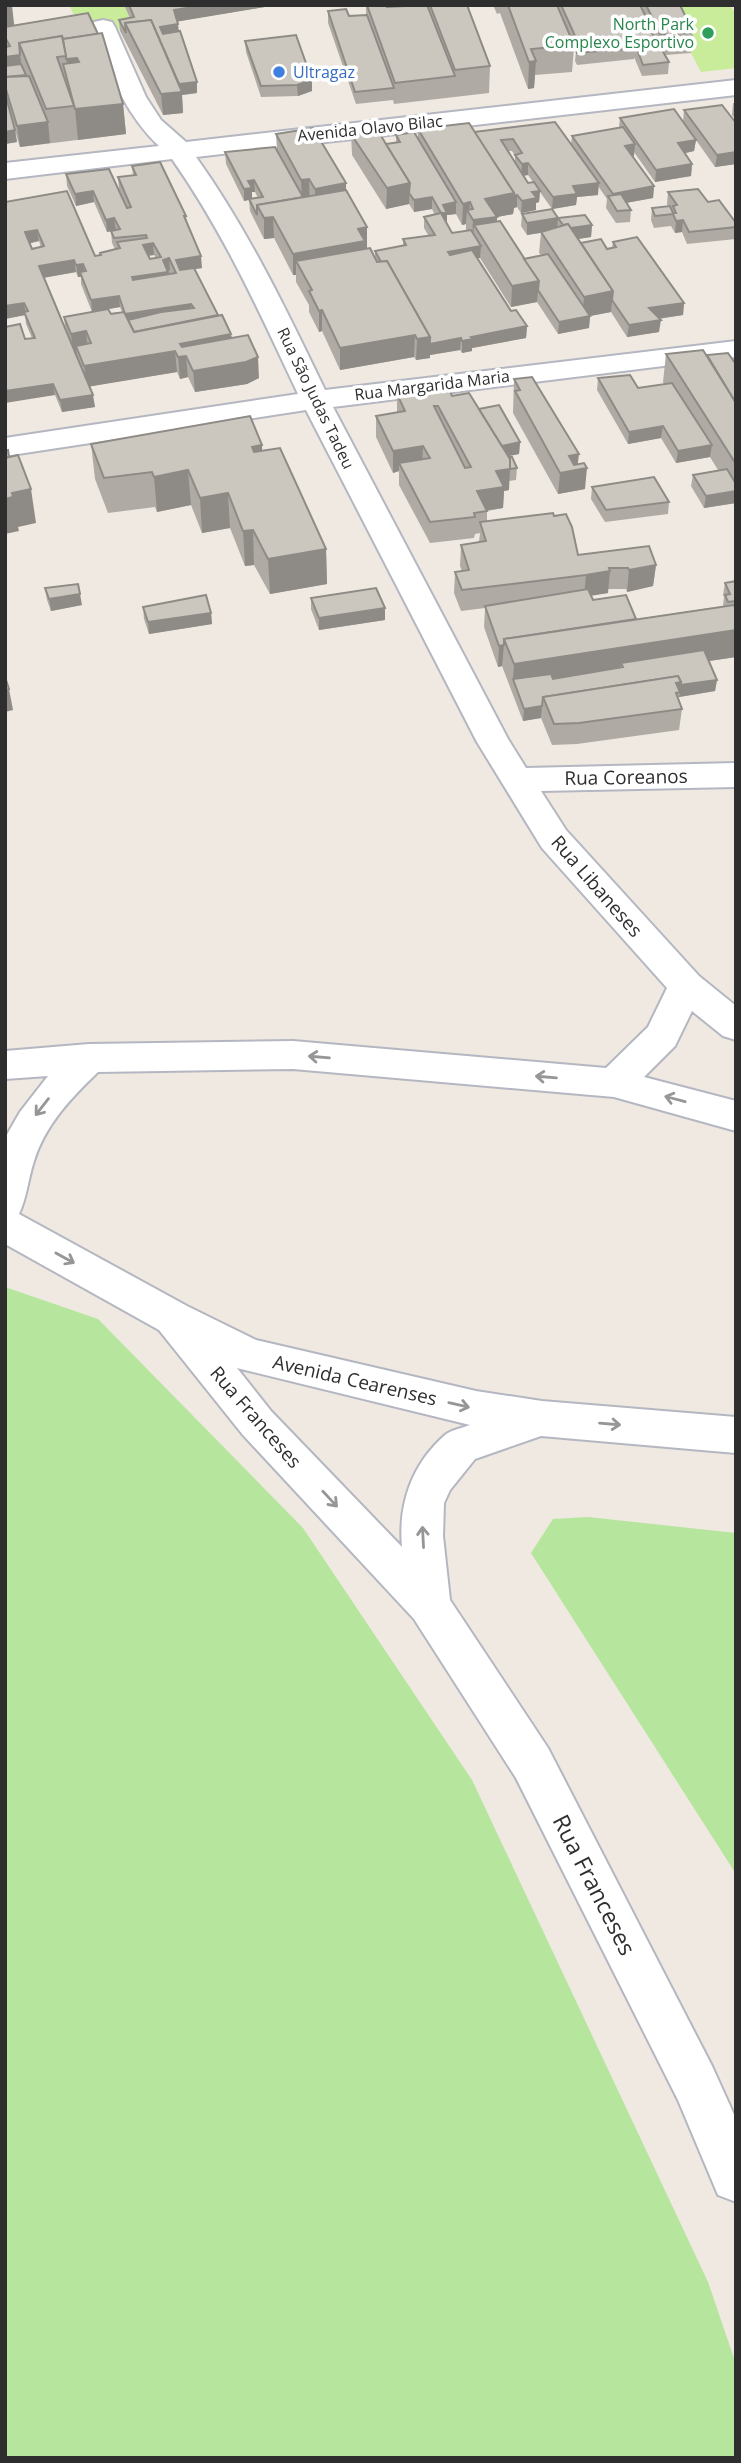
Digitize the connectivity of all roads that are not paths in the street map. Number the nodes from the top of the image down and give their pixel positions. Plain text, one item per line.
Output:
1 (103, 27) dead end
2 (736, 87) edge
3 (178, 149) junction
4 (5, 171) edge
5 (736, 349) edge
6 (315, 400) junction
7 (5, 447) edge
8 (736, 775) edge
9 (517, 779) junction
10 (686, 986) junction
11 (736, 1026) edge
12 (89, 1058) junction
13 (5, 1065) edge
14 (614, 1083) junction
15 (736, 1116) edge
16 (5, 1203) edge
17 (5, 1225) edge
18 (173, 1318) junction
19 (542, 1419) junction
20 (736, 1435) edge
21 (429, 1605) junction
22 (736, 2177) edge

1 - 3 street, Rua São Judas Tadeu
2 - 3 street, Avenida Olavo Bilac
3 - 4 street, Avenida Olavo Bilac
3 - 6 street, Rua São Judas Tadeu
5 - 6 street, Rua Margarida Maria
6 - 7 street, Rua Margarida Maria
6 - 9 street, Rua São Judas Tadeu
8 - 9 street, Rua Coreanos
9 - 10 street, Rua Libaneses
10 - 11 street, Rua Libaneses
10 - 14 street
12 - 13 street
14 -> 12 street
12 -> 16 street
15 -> 14 street
17 -> 18 street, Avenida Cearenses
18 -> 19 street, Avenida Cearenses
18 -> 21 street, Rua Franceses
19 -> 20 street, Avenida Cearenses
21 -> 19 street, Rua Franceses
21 - 22 street, Rua Franceses

